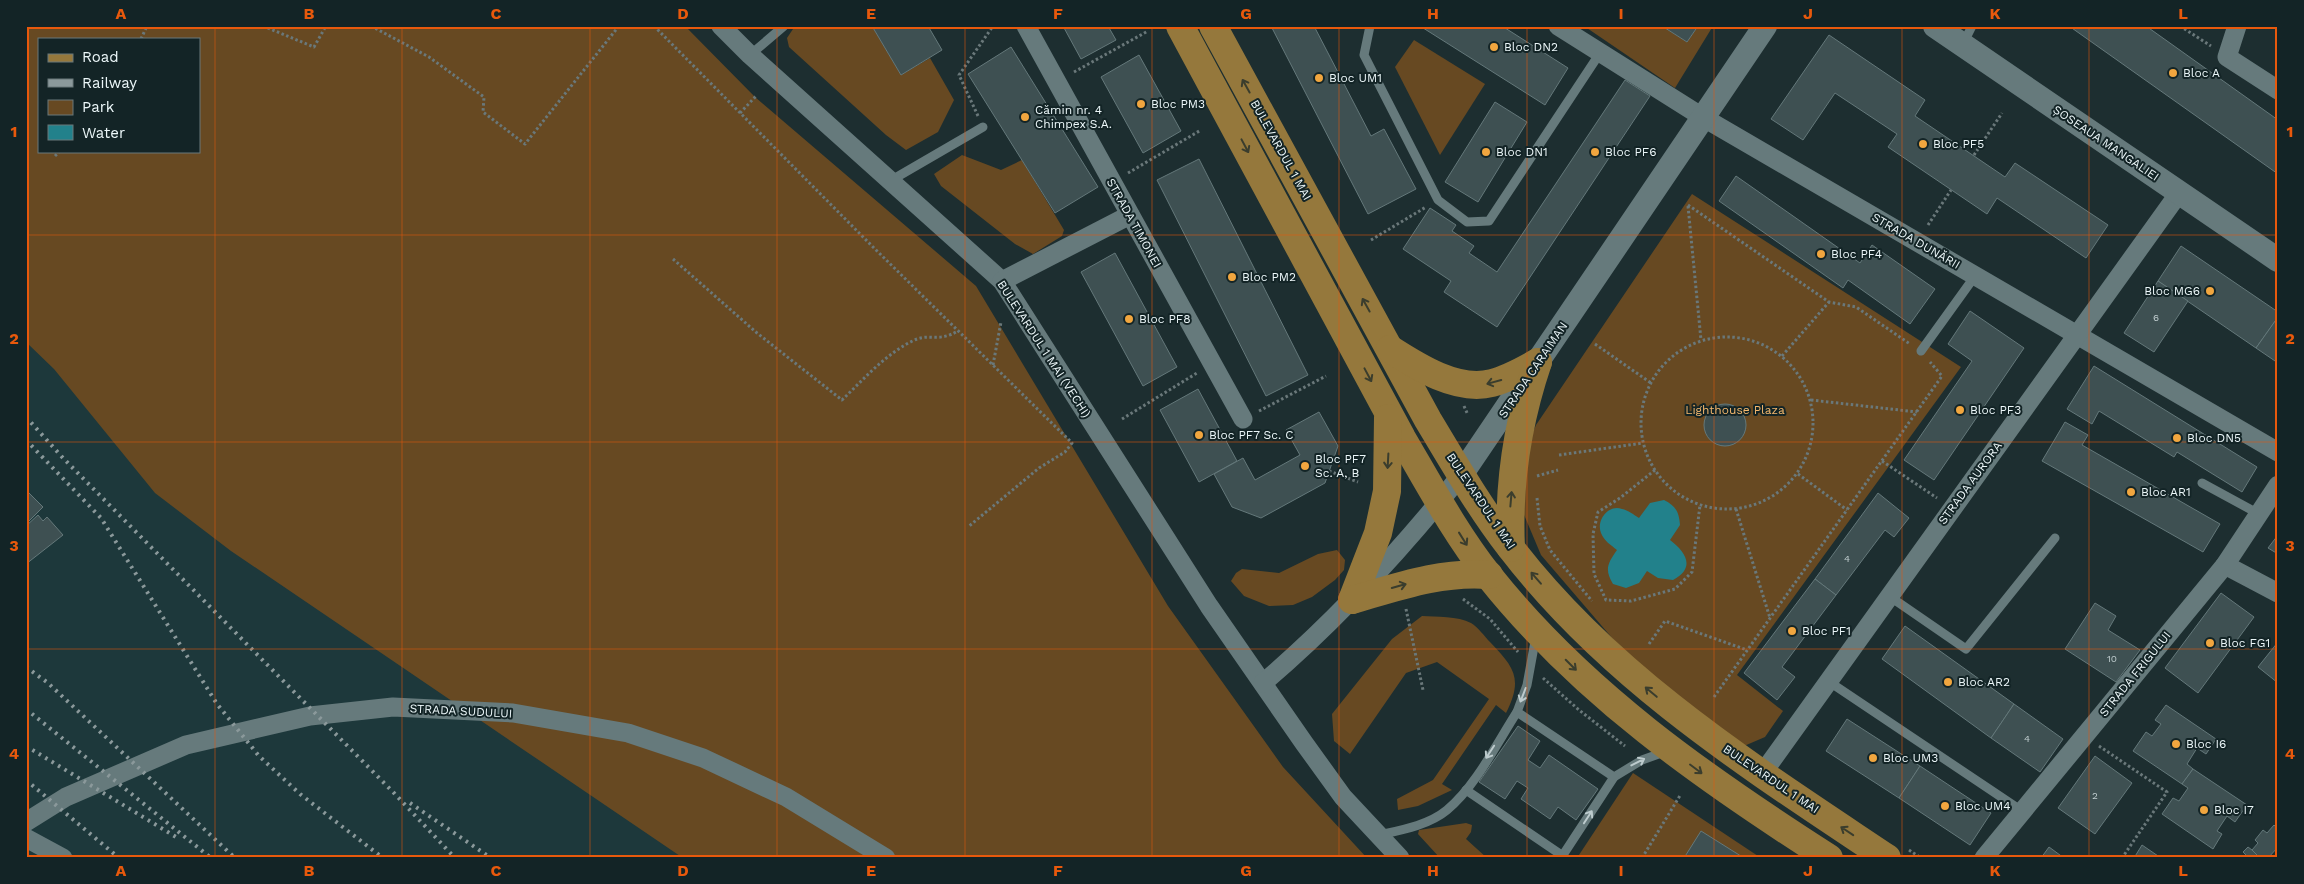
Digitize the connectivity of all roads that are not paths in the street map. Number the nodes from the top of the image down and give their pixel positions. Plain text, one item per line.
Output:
1 (721, 26) edge
2 (784, 26) edge
3 (1026, 26) edge
4 (1180, 26) edge
5 (1213, 26) edge
6 (1370, 26) edge
7 (1558, 26) edge
8 (1765, 26) edge
9 (1934, 26) edge
10 (2238, 26) edge
11 (1967, 35) edge
12 (1600, 53) junction
13 (750, 55) junction
14 (2278, 90) edge
15 (1704, 118) junction
16 (983, 127) road end
17 (890, 182) junction
18 (2179, 193) junction
19 (1130, 216) junction
20 (2278, 260) edge
21 (1975, 276) junction
22 (1002, 281) junction
23 (2077, 335) junction
24 (1389, 348) junction
25 (1921, 351) road end
26 (1538, 362) junction
27 (1388, 412) junction
28 (1242, 419) road end
29 (2278, 452) edge
30 (1461, 475) junction
31 (2202, 483) dead end
32 (2278, 485) edge
33 (1439, 502) junction
34 (2258, 514) junction
35 (2055, 538) dead end
36 (1511, 548) junction
37 (2225, 565) junction
38 (1488, 576) junction
39 (2278, 593) edge
40 (1889, 596) junction
41 (1352, 600) junction
42 (1537, 631) junction
43 (1828, 681) junction
44 (1263, 683) junction
45 (1517, 712) junction
46 (1670, 749) junction
47 (1762, 774) junction
48 (1614, 777) junction
49 (1466, 790) junction
50 (2022, 811) junction
51 (26, 822) edge
52 (1379, 835) junction
53 (26, 838) edge
54 (1894, 851) edge
55 (1562, 857) edge
56 (63, 858) edge
57 (886, 858) edge
58 (1400, 858) edge
59 (1828, 858) edge
60 (1984, 858) edge

1 - 13 street, BULEVARDUL 1 MAI (VECHI)
2 - 13 lane
3 - 19 street, STRADA TIMONEI
4 -> 27 main road
24 -> 5 main road, BULEVARDUL 1 MAI
6 - 12 lane
7 - 12 street, STRADA DUNĂRII
8 - 15 street, STRADA CARAIMAN
9 - 11 street, ȘOSEAUA MANGALIEI
10 - 14 street
11 - 18 street, ȘOSEAUA MANGALIEI
12 - 15 street, STRADA DUNĂRII
13 - 17 street, BULEVARDUL 1 MAI (VECHI)
15 - 21 street, STRADA DUNĂRII
15 - 26 street, STRADA CARAIMAN
16 - 17 lane
17 - 22 street, BULEVARDUL 1 MAI (VECHI)
18 - 20 street, ȘOSEAUA MANGALIEI
18 - 23 street, STRADA AURORA
19 - 22 street
19 - 28 street, STRADA TIMONEI
21 - 23 street, STRADA DUNĂRII
21 - 25 lane
22 - 44 street, BULEVARDUL 1 MAI (VECHI)
23 - 29 street, STRADA DUNĂRII
23 - 40 street, STRADA AURORA
26 -> 24 main road
24 - 30 main road, BULEVARDUL 1 MAI
26 - 30 street, STRADA CARAIMAN
36 -> 26 main road
27 - 33 main road
27 -> 41 main road
30 - 33 street, STRADA CARAIMAN
30 - 36 main road, BULEVARDUL 1 MAI
31 - 34 lane
32 - 34 street, STRADA FRIGULUI
33 -> 38 main road
33 - 41 street, STRADA CARAIMAN
34 - 37 street, STRADA FRIGULUI
35 - 40 lane
47 -> 36 main road, BULEVARDUL 1 MAI
37 - 39 street
37 - 50 street, STRADA FRIGULUI
41 -> 38 main road
38 - 42 main road
40 - 43 street, STRADA AURORA
41 - 44 street, STRADA CARAIMAN
42 -> 45 lane
42 -> 46 main road
43 - 47 street, STRADA AURORA
43 - 50 lane
44 - 52 street, BULEVARDUL 1 MAI (VECHI)
45 - 48 lane
45 -> 49 lane
48 -> 46 lane
46 -> 59 main road
54 -> 47 main road, BULEVARDUL 1 MAI
55 -> 48 lane
49 - 52 lane
49 - 55 lane
50 - 60 street, STRADA FRIGULUI
51 - 57 street, STRADA SUDULUI
52 - 58 street, BULEVARDUL 1 MAI (VECHI)
53 - 56 street

